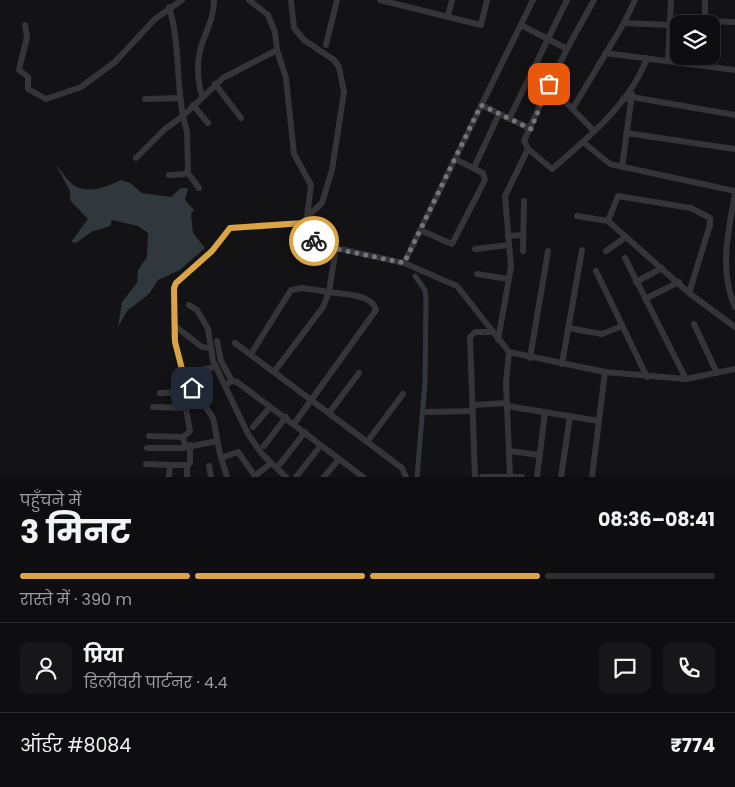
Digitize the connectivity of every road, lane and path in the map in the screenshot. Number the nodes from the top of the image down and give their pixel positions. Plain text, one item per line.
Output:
1 (182, 0) edge
2 (214, 0) edge
3 (249, 0) edge
4 (291, 0) edge
5 (337, 0) edge
6 (380, 0) edge
7 (452, 0) edge
8 (487, 0) edge
9 (533, 0) edge
10 (567, 0) edge
11 (594, 0) edge
12 (635, 0) edge
13 (671, 0) edge
14 (705, 0) edge
15 (408, 3) edge
16 (169, 7) junction
17 (670, 15) edge
18 (705, 15) edge
19 (448, 16) junction
20 (720, 22) edge
21 (733, 22) dead end
22 (624, 23) junction
23 (670, 23) joint
24 (25, 25) dead end
25 (521, 25) junction
26 (549, 40) junction
27 (326, 45) dead end
28 (567, 49) junction
29 (278, 50) junction
30 (606, 53) junction
31 (647, 58) junction
32 (668, 60) junction
33 (705, 66) joint
34 (735, 70) edge
35 (214, 84) junction
36 (549, 84) junction
37 (634, 86) junction
38 (202, 96) junction
39 (632, 97) junction
40 (180, 98) junction
41 (145, 99) dead end
42 (624, 99) junction
43 (193, 105) junction
44 (481, 105) junction
45 (573, 108) junction
46 (499, 114) junction
47 (735, 115) edge
48 (183, 116) junction
49 (241, 118) dead end
50 (509, 119) junction
51 (208, 123) dead end
52 (531, 129) junction
53 (594, 131) junction
54 (626, 133) junction
55 (583, 142) junction
56 (528, 149) junction
57 (735, 149) edge
58 (136, 158) dead end
59 (455, 159) junction
60 (622, 167) junction
61 (474, 168) junction
62 (188, 173) junction
63 (169, 175) dead end
64 (199, 188) dead end
65 (735, 193) edge
66 (524, 201) dead end
67 (577, 216) dead end
68 (306, 220) junction
69 (608, 221) junction
70 (420, 230) junction
71 (522, 235) junction
72 (508, 236) junction
73 (626, 237) junction
74 (509, 245) junction
75 (336, 248) junction
76 (475, 249) dead end
77 (582, 250) dead end
78 (523, 251) dead end
79 (548, 251) dead end
80 (606, 251) dead end
81 (624, 258) dead end
82 (404, 263) junction
83 (662, 268) junction
84 (596, 271) dead end
85 (477, 274) dead end
86 (508, 280) junction
87 (636, 282) junction
88 (679, 282) junction
89 (329, 292) junction
90 (689, 293) junction
91 (645, 299) junction
92 (189, 304) dead end
93 (735, 307) edge
94 (694, 324) dead end
95 (175, 326) junction
96 (622, 326) junction
97 (735, 327) edge
98 (568, 328) junction
99 (493, 332) junction
100 (498, 340) junction
101 (217, 341) dead end
102 (235, 343) dead end
103 (211, 348) junction
104 (509, 352) junction
105 (251, 354) junction
106 (530, 358) junction
107 (562, 364) junction
108 (216, 367) junction
109 (735, 369) edge
110 (274, 372) junction
111 (604, 372) junction
112 (183, 373) junction
113 (359, 373) dead end
114 (717, 373) junction
115 (647, 377) junction
116 (686, 379) junction
117 (228, 383) junction
118 (192, 388) junction
119 (183, 392) junction
120 (160, 393) dead end
121 (403, 394) dead end
122 (312, 400) junction
123 (507, 405) junction
124 (153, 407) dead end
125 (270, 407) junction
126 (186, 408) junction
127 (473, 408) junction
128 (427, 412) dead end
129 (546, 412) junction
130 (329, 413) junction
131 (570, 416) junction
132 (286, 417) junction
133 (599, 420) junction
134 (294, 424) junction
135 (253, 427) dead end
136 (304, 432) junction
137 (149, 436) dead end
138 (183, 437) junction
139 (217, 441) junction
140 (367, 442) junction
141 (321, 445) junction
142 (188, 446) junction
143 (264, 446) dead end
144 (147, 448) dead end
145 (509, 452) junction
146 (540, 454) junction
147 (221, 458) junction
148 (339, 459) junction
149 (271, 463) junction
150 (146, 464) dead end
151 (280, 464) dead end
152 (170, 465) junction
153 (187, 465) junction
154 (210, 466) dead end
155 (510, 476) edge
156 (169, 477) edge
157 (187, 477) edge
158 (211, 477) edge
159 (227, 477) edge
160 (255, 477) edge
161 (286, 477) edge
162 (296, 477) edge
163 (324, 477) edge
164 (363, 477) edge
165 (406, 477) edge
166 (475, 477) edge
167 (482, 477) edge
168 (490, 477) edge
169 (522, 477) edge
170 (537, 477) edge
171 (560, 477) edge
172 (592, 477) edge

1 - 16 street
2 - 38 street
3 - 29 street
4 - 68 street
5 - 27 street
6 - 15 street
7 - 19 street
8 - 19 street
9 - 25 street
10 - 26 street
11 - 28 street
12 - 22 street
13 - 17 street
14 - 18 street
15 - 19 street
16 - 24 street
16 - 40 street
20 - 21 street
22 - 23 street
22 - 30 street
23 - 32 street
25 - 26 street
25 - 44 street
26 - 28 street
26 - 50 street
28 - 36 street
29 - 35 street
29 - 68 street
30 - 31 street
30 - 45 street
31 - 32 street
31 - 37 street
32 - 33 street
33 - 34 street
35 - 38 street
35 - 49 street
36 - 45 street
36 - 52 street
37 - 39 street
37 - 42 street
38 - 43 street
39 - 42 street
39 - 47 street
39 - 54 street
40 - 41 street
40 - 48 street
42 - 53 street
43 - 48 street
43 - 51 street
44 - 46 street
44 - 59 street
45 - 53 street
46 - 50 street
46 - 61 street
48 - 58 street
48 - 62 street
50 - 52 street
52 - 56 street
53 - 55 street
54 - 57 street
54 - 60 street
55 - 56 street
55 - 60 street
56 - 72 street
59 - 61 street
59 - 70 street
60 - 65 street
61 - 70 street
62 - 63 street
62 - 64 street
65 - 93 street
66 - 71 street
67 - 69 street
68 - 75 street
68 - 95 street
69 - 73 street
69 - 90 street
70 - 82 street
71 - 72 street
71 - 78 street
72 - 74 street
73 - 80 street
73 - 83 street
74 - 76 street
74 - 86 street
75 - 82 street
75 - 89 street
77 - 98 street
79 - 106 street
81 - 87 street
82 - 99 street
83 - 87 street
83 - 88 street
84 - 96 street
85 - 86 street
86 - 100 street
87 - 91 street
88 - 90 street
88 - 91 street
89 - 105 street
89 - 110 street
89 - 122 street
90 - 97 street
91 - 116 street
92 - 103 street
94 - 114 street
95 - 103 street
95 - 112 street
96 - 98 street
96 - 115 street
98 - 107 street
99 - 100 street
99 - 127 street
100 - 104 street
101 - 117 street
102 - 105 street
103 - 108 street
104 - 106 street
104 - 123 street
105 - 110 street
106 - 107 street
107 - 111 street
108 - 112 street
108 - 117 street
109 - 114 street
110 - 122 street
111 - 115 street
111 - 133 street
112 - 118 street
113 - 130 street
114 - 116 street
115 - 116 street
117 - 125 street
117 - 149 street
118 - 119 street
118 - 139 street
119 - 120 street
119 - 126 street
121 - 140 street
122 - 130 street
122 - 134 street
123 - 127 street
123 - 129 street
123 - 145 street
124 - 126 street
125 - 132 street
125 - 135 street
126 - 138 street
127 - 128 street
127 - 166 street
129 - 131 street
129 - 146 street
130 - 140 street
131 - 133 street
131 - 171 street
132 - 134 street
132 - 143 street
133 - 172 street
134 - 136 street
136 - 141 street
136 - 151 street
137 - 138 street
138 - 142 street
139 - 142 street
139 - 147 street
140 - 165 street
141 - 148 street
141 - 162 street
142 - 144 street
142 - 153 street
145 - 146 street
145 - 155 street
146 - 170 street
147 - 159 street
147 - 160 street
148 - 163 street
148 - 164 street
149 - 160 street
149 - 161 street
150 - 152 street
152 - 153 street
152 - 156 street
153 - 157 street
154 - 158 street
155 - 168 street
155 - 169 street
167 - 168 street

